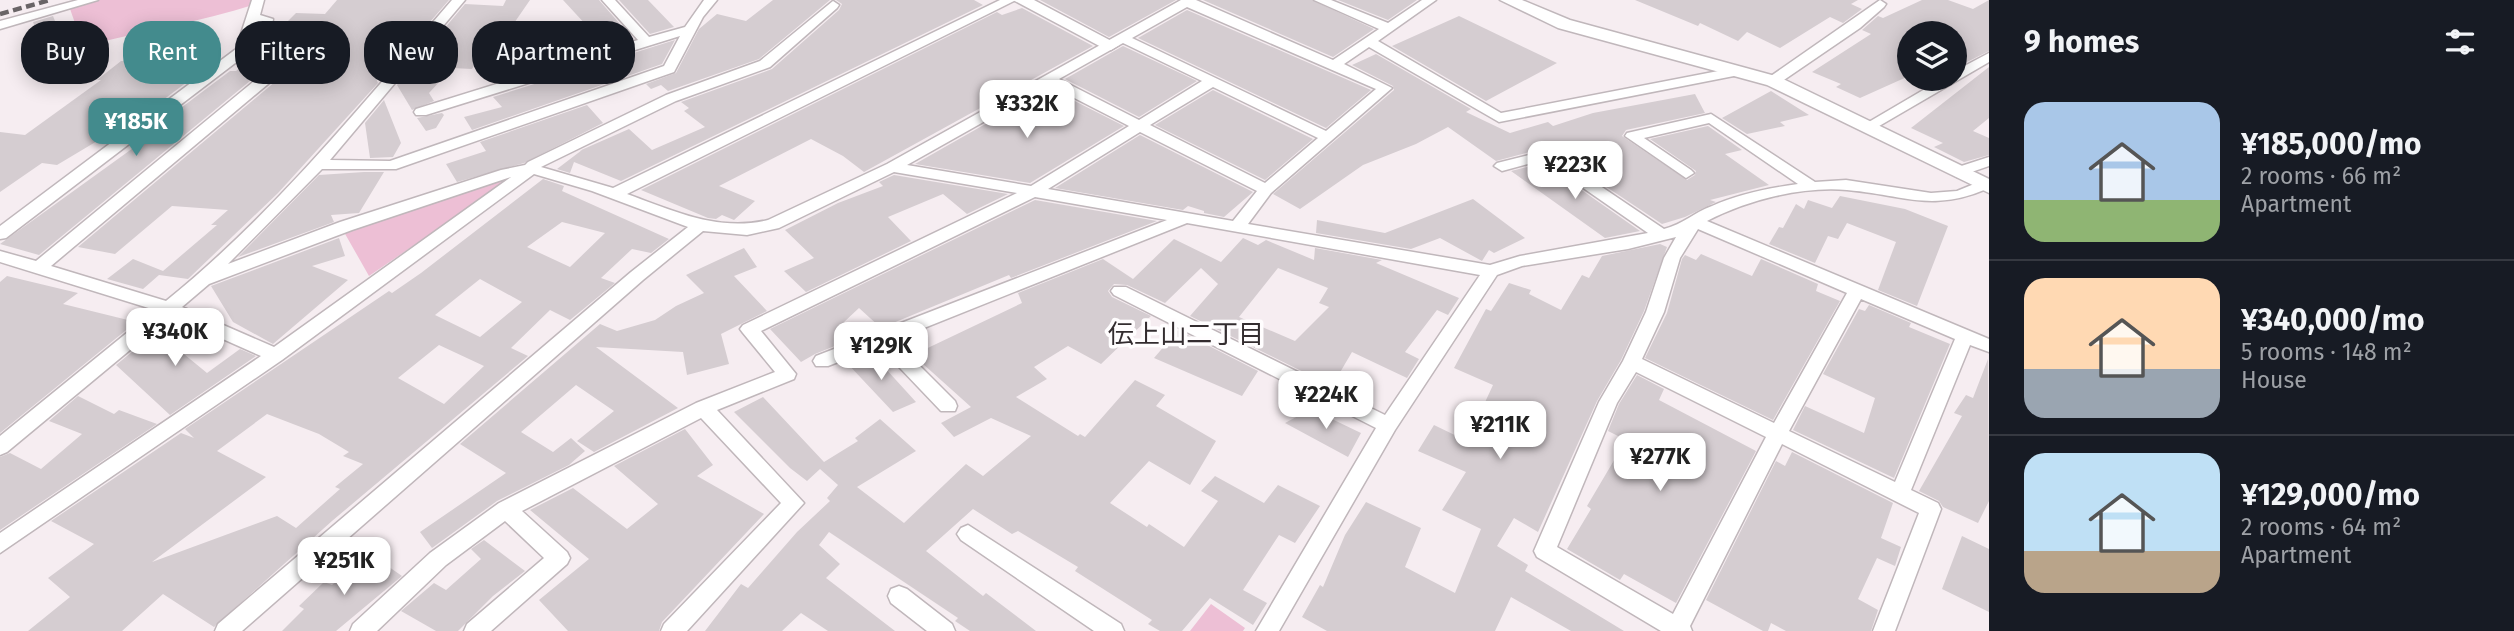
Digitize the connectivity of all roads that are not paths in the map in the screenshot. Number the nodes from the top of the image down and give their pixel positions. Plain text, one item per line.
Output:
1 (92, 0) edge
2 (257, 0) edge
3 (459, 0) edge
4 (608, 0) edge
5 (711, 0) edge
6 (1010, 0) edge
7 (1021, 0) edge
8 (1320, 0) edge
9 (1430, 0) edge
10 (1508, 0) edge
11 (1188, 1) edge
12 (1878, 1) edge
13 (833, 5) dead end
14 (251, 19) junction
15 (0, 25) edge
16 (1389, 28) junction
17 (690, 29) junction
18 (1117, 41) junction
19 (1368, 41) junction
20 (646, 42) junction
21 (1989, 57) edge
22 (1334, 65) junction
23 (1967, 70) edge
24 (1739, 71) junction
25 (1048, 79) junction
26 (1212, 81) junction
27 (1773, 81) junction
28 (1930, 91) edge
29 (421, 112) dead end
30 (1140, 126) junction
31 (1869, 126) junction
32 (1328, 137) junction
33 (1989, 161) edge
34 (318, 164) junction
35 (1502, 166) dead end
36 (892, 167) junction
37 (531, 169) junction
38 (1957, 172) junction
39 (1686, 173) dead end
40 (1986, 186) edge
41 (1813, 187) junction
42 (1266, 190) junction
43 (1034, 191) junction
44 (614, 194) junction
45 (1183, 219) junction
46 (1691, 225) junction
47 (700, 226) junction
48 (1238, 226) junction
49 (0, 234) edge
50 (1660, 234) junction
51 (0, 256) edge
52 (38, 268) junction
53 (1491, 271) junction
54 (203, 280) junction
55 (1120, 291) dead end
56 (1857, 291) junction
57 (169, 307) junction
58 (880, 336) junction
59 (1965, 337) junction
60 (1989, 346) edge
61 (276, 355) junction
62 (822, 361) dead end
63 (1632, 362) junction
64 (948, 406) dead end
65 (703, 408) junction
66 (1388, 425) junction
67 (1778, 433) junction
68 (0, 447) edge
69 (1900, 493) junction
70 (506, 509) junction
71 (968, 534) dead end
72 (0, 544) edge
73 (899, 596) dead end
74 (1679, 630) edge
75 (226, 631) edge
76 (361, 631) edge
77 (475, 631) edge
78 (672, 631) edge
79 (944, 631) edge
80 (1113, 631) edge
81 (1267, 631) edge
82 (1884, 631) edge

1 - 15 street
2 - 14 street
3 - 34 street
4 - 20 street
5 - 17 street
6 - 44 street
7 - 18 street
8 - 16 street
9 - 16 street
10 - 24 street
11 - 18 street
11 - 22 street
12 - 27 street
13 - 37 street
14 - 49 street
14 - 52 street
16 - 19 street
17 - 20 street
17 - 34 street
18 - 25 street
18 - 26 street
19 - 22 street
19 - 24 street
20 - 29 street
21 - 23 street
22 - 32 street
24 - 27 street
25 - 30 street
25 - 36 street
26 - 30 street
26 - 32 street
27 - 31 street
28 - 31 street
30 - 42 street
30 - 43 street
31 - 38 street
32 - 42 street
33 - 38 street
34 - 54 street
35 - 50 street
36 - 43 street
36 - 47 street
37 - 44 street
37 - 54 street
37 - 61 street
38 - 40 street
39 - 41 street
40 - 41 street
41 - 46 street
42 - 48 street
43 - 45 street
43 - 65 street
44 - 47 street
45 - 48 street
45 - 58 street
46 - 50 street
46 - 56 street
46 - 63 street
47 - 75 street
48 - 53 street
50 - 53 street
51 - 52 street
52 - 57 street
53 - 66 street
54 - 57 street
55 - 66 street
56 - 59 street
56 - 67 street
57 - 61 street
57 - 68 street
58 - 62 street
58 - 64 street
59 - 60 street
59 - 69 street
61 - 72 street
63 - 67 street
63 - 74 street
65 - 70 street
65 - 78 street
66 - 81 street
67 - 69 street
67 - 74 street
69 - 82 street
70 - 76 street
70 - 77 street
71 - 80 street
73 - 79 street

